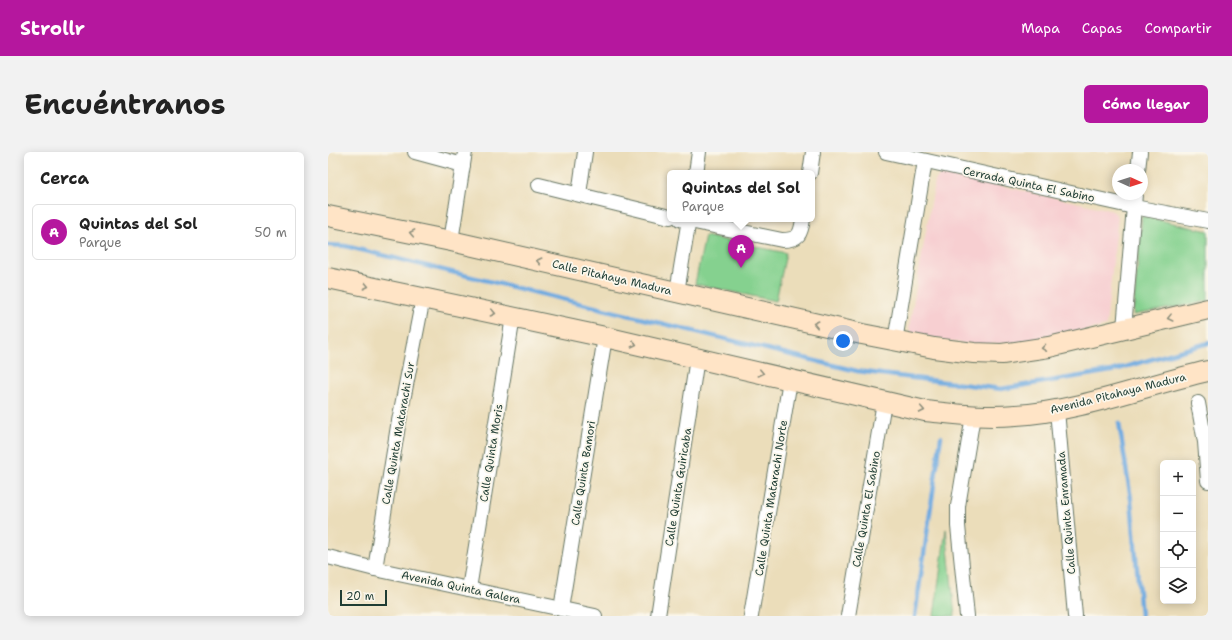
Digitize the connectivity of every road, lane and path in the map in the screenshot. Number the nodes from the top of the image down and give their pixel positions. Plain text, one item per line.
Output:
1 (415, 152) edge
2 (585, 152) edge
3 (699, 152) edge
4 (813, 152) edge
5 (886, 152) edge
6 (1140, 152) edge
7 (464, 158) edge
8 (925, 161) junction
9 (1139, 164) edge
10 (696, 170) edge
11 (810, 170) edge
12 (539, 185) dead end
13 (579, 194) junction
14 (1112, 196) edge
15 (1135, 200) edge
16 (328, 216) edge
17 (667, 216) edge
18 (1208, 221) edge
19 (685, 222) edge
20 (695, 222) edge
21 (802, 224) edge
22 (451, 241) junction
23 (328, 278) edge
24 (677, 292) junction
25 (423, 298) junction
26 (1208, 309) edge
27 (513, 317) junction
28 (1124, 329) junction
29 (605, 337) junction
30 (895, 341) junction
31 (697, 358) junction
32 (1208, 371) edge
33 (790, 380) junction
34 (884, 402) junction
35 (1198, 404) dead end
36 (1057, 410) junction
37 (973, 416) junction
38 (1206, 442) edge
39 (1208, 481) edge
40 (328, 556) edge
41 (374, 569) junction
42 (469, 589) junction
43 (561, 609) junction
44 (595, 616) edge
45 (658, 616) edge
46 (752, 616) edge
47 (848, 616) edge
48 (967, 616) edge
49 (1075, 616) edge

1 - 7 street
2 - 13 street
3 - 10 street
4 - 11 street
5 - 8 street, Cerrada Quinta El Sabino
6 - 9 street
7 - 22 street
8 - 14 street, Cerrada Quinta El Sabino
8 - 30 street
12 - 13 street
13 - 17 street
15 - 18 street, Cerrada Quinta El Sabino
15 - 28 street
22 -> 16 street, Calle Pitahaya Madura
19 - 24 street
20 - 21 street
24 -> 22 street, Calle Pitahaya Madura
23 -> 25 street
30 -> 24 street, Calle Pitahaya Madura
25 -> 27 street
25 - 41 street, Calle Quinta Matarachi Sur
26 -> 28 street
27 - 29 street
27 - 42 street, Calle Quinta Moris
28 -> 30 street
29 -> 31 street
29 - 43 street, Calle Quinta Bamori
31 -> 33 street
31 - 45 street, Calle Quinta Guiricaba
32 - 36 street, Avenida Pitahaya Madura
33 - 34 street
33 - 46 street, Calle Quinta Matarachi Norte
34 -> 37 street, Avenida Pitahaya Madura
34 - 47 street, Calle Quinta El Sabino
35 - 38 street
36 - 37 street, Avenida Pitahaya Madura
36 - 49 street, Calle Quinta Enramada
37 - 48 street
38 - 39 street
40 - 41 street, Avenida Quinta Galera
41 - 42 street, Avenida Quinta Galera
42 - 43 street, Avenida Quinta Galera
43 - 44 street, Avenida Quinta Galera

